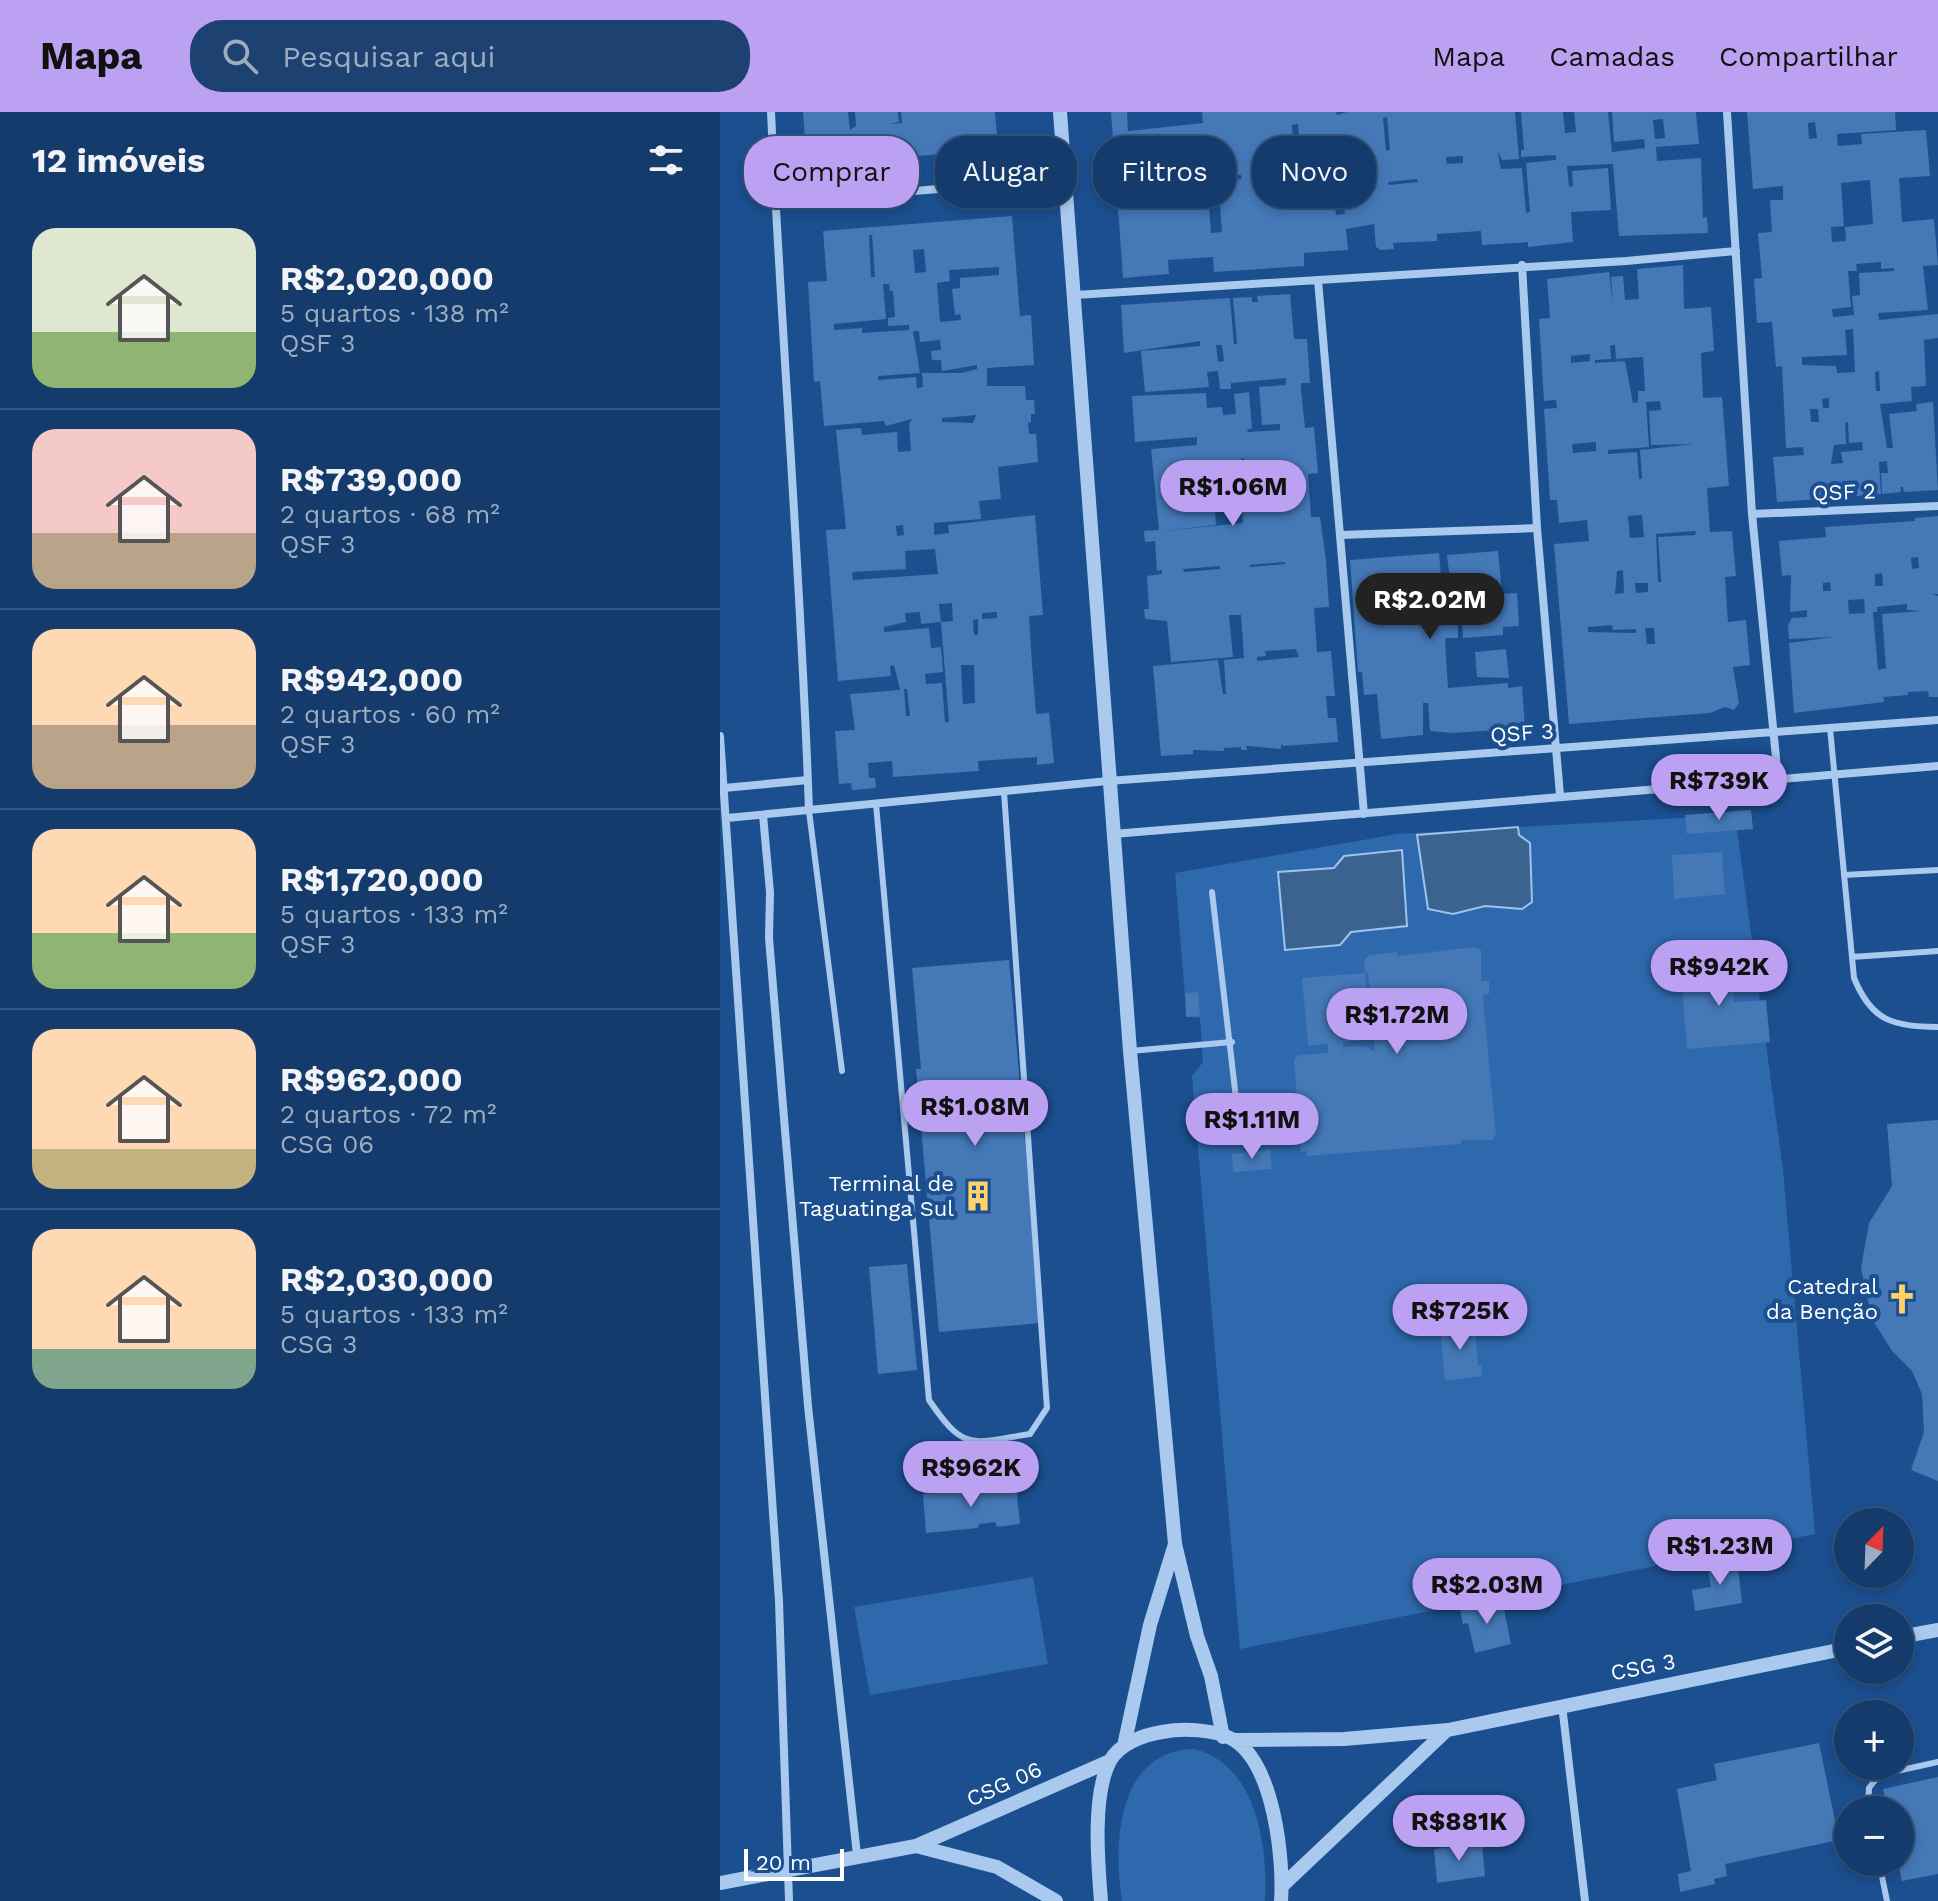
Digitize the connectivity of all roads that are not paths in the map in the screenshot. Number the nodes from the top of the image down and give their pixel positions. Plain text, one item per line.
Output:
1 (771, 112) edge
2 (1060, 112) edge
3 (1727, 112) edge
4 (772, 136) edge
5 (1063, 136) edge
6 (775, 208) edge
7 (1069, 208) edge
8 (1736, 251) junction
9 (1522, 265) junction
10 (1318, 280) junction
11 (1075, 295) junction
12 (1938, 506) edge
13 (1752, 514) junction
14 (1537, 528) junction
15 (1340, 535) junction
16 (1938, 720) edge
17 (1830, 728) junction
18 (1774, 732) junction
19 (720, 736) edge
20 (1557, 748) junction
21 (1360, 763) junction
22 (1938, 766) edge
23 (1833, 774) junction
24 (1778, 778) junction
25 (808, 780) junction
26 (1108, 781) junction
27 (724, 788) junction
28 (1004, 792) junction
29 (1560, 795) junction
30 (876, 804) junction
31 (809, 811) junction
32 (1364, 814) junction
33 (763, 815) junction
34 (727, 818) junction
35 (1113, 834) junction
36 (1938, 870) edge
37 (1844, 875) junction
38 (1212, 892) dead end
39 (1938, 951) edge
40 (1852, 957) junction
41 (1938, 1027) edge
42 (1232, 1042) junction
43 (1130, 1051) junction
44 (842, 1071) dead end
45 (1240, 1133) dead end
46 (1175, 1544) junction
47 (1938, 1630) edge
48 (1914, 1634) edge
49 (1834, 1651) edge
50 (1562, 1705) junction
51 (1448, 1730) junction
52 (1228, 1739) junction
53 (1124, 1746) junction
54 (1110, 1761) junction
55 (1938, 1762) edge
56 (1869, 1796) edge
57 (916, 1846) junction
58 (857, 1855) junction
59 (788, 1869) junction
60 (1882, 1876) edge
61 (720, 1883) edge
62 (1282, 1893) edge
63 (789, 1901) edge
64 (1056, 1901) edge
65 (1101, 1901) edge
66 (1585, 1901) edge
67 (1887, 1901) edge

1 - 4 street
2 - 5 street
3 - 8 street
6 - 25 street
7 - 11 street
8 - 9 street
8 - 13 street
9 - 10 street
9 - 14 street
10 - 11 street
10 - 15 street
11 - 26 street
12 - 13 street, QSF 2
13 - 18 street
14 - 15 street
14 - 20 street
15 - 21 street
16 - 17 street, QSF 3
17 - 18 street, QSF 3
17 - 23 lane
18 - 20 street, QSF 3
18 - 24 street
19 - 27 street
20 - 21 street, QSF 3
20 - 29 street
21 - 26 street, QSF 3
21 - 32 street
22 - 23 street
23 - 24 street
23 - 37 lane
24 - 29 street
25 - 27 street
25 - 31 street
26 - 28 street, QSF 3
26 - 35 street
27 - 34 street
28 - 30 street, QSF 3
28 - 30 lane
29 - 32 street
30 - 31 street, QSF 3
31 - 33 street, QSF 3
31 - 44 lane
32 - 35 street
33 - 34 street, QSF 3
33 - 58 street
34 - 59 street
35 - 43 street
36 - 37 lane
37 - 40 lane
38 - 42 lane
39 - 40 lane
40 - 41 lane
42 - 43 lane
42 - 45 lane
43 - 46 street
46 - 52 street
46 - 53 street
47 - 48 street
49 - 50 street, CSG 3
50 - 51 street, CSG 3
50 - 66 street
51 - 52 street, CSG 3
51 - 62 street
52 - 53 street, CSG 3
52 - 62 street
53 - 54 street
54 - 57 street, CSG 06
54 - 65 street
55 - 56 lane
57 - 58 street, CSG 06
57 - 64 street, CSG 06
58 - 59 street, CSG 06
59 - 61 street, CSG 06
59 - 63 street
60 - 67 lane

